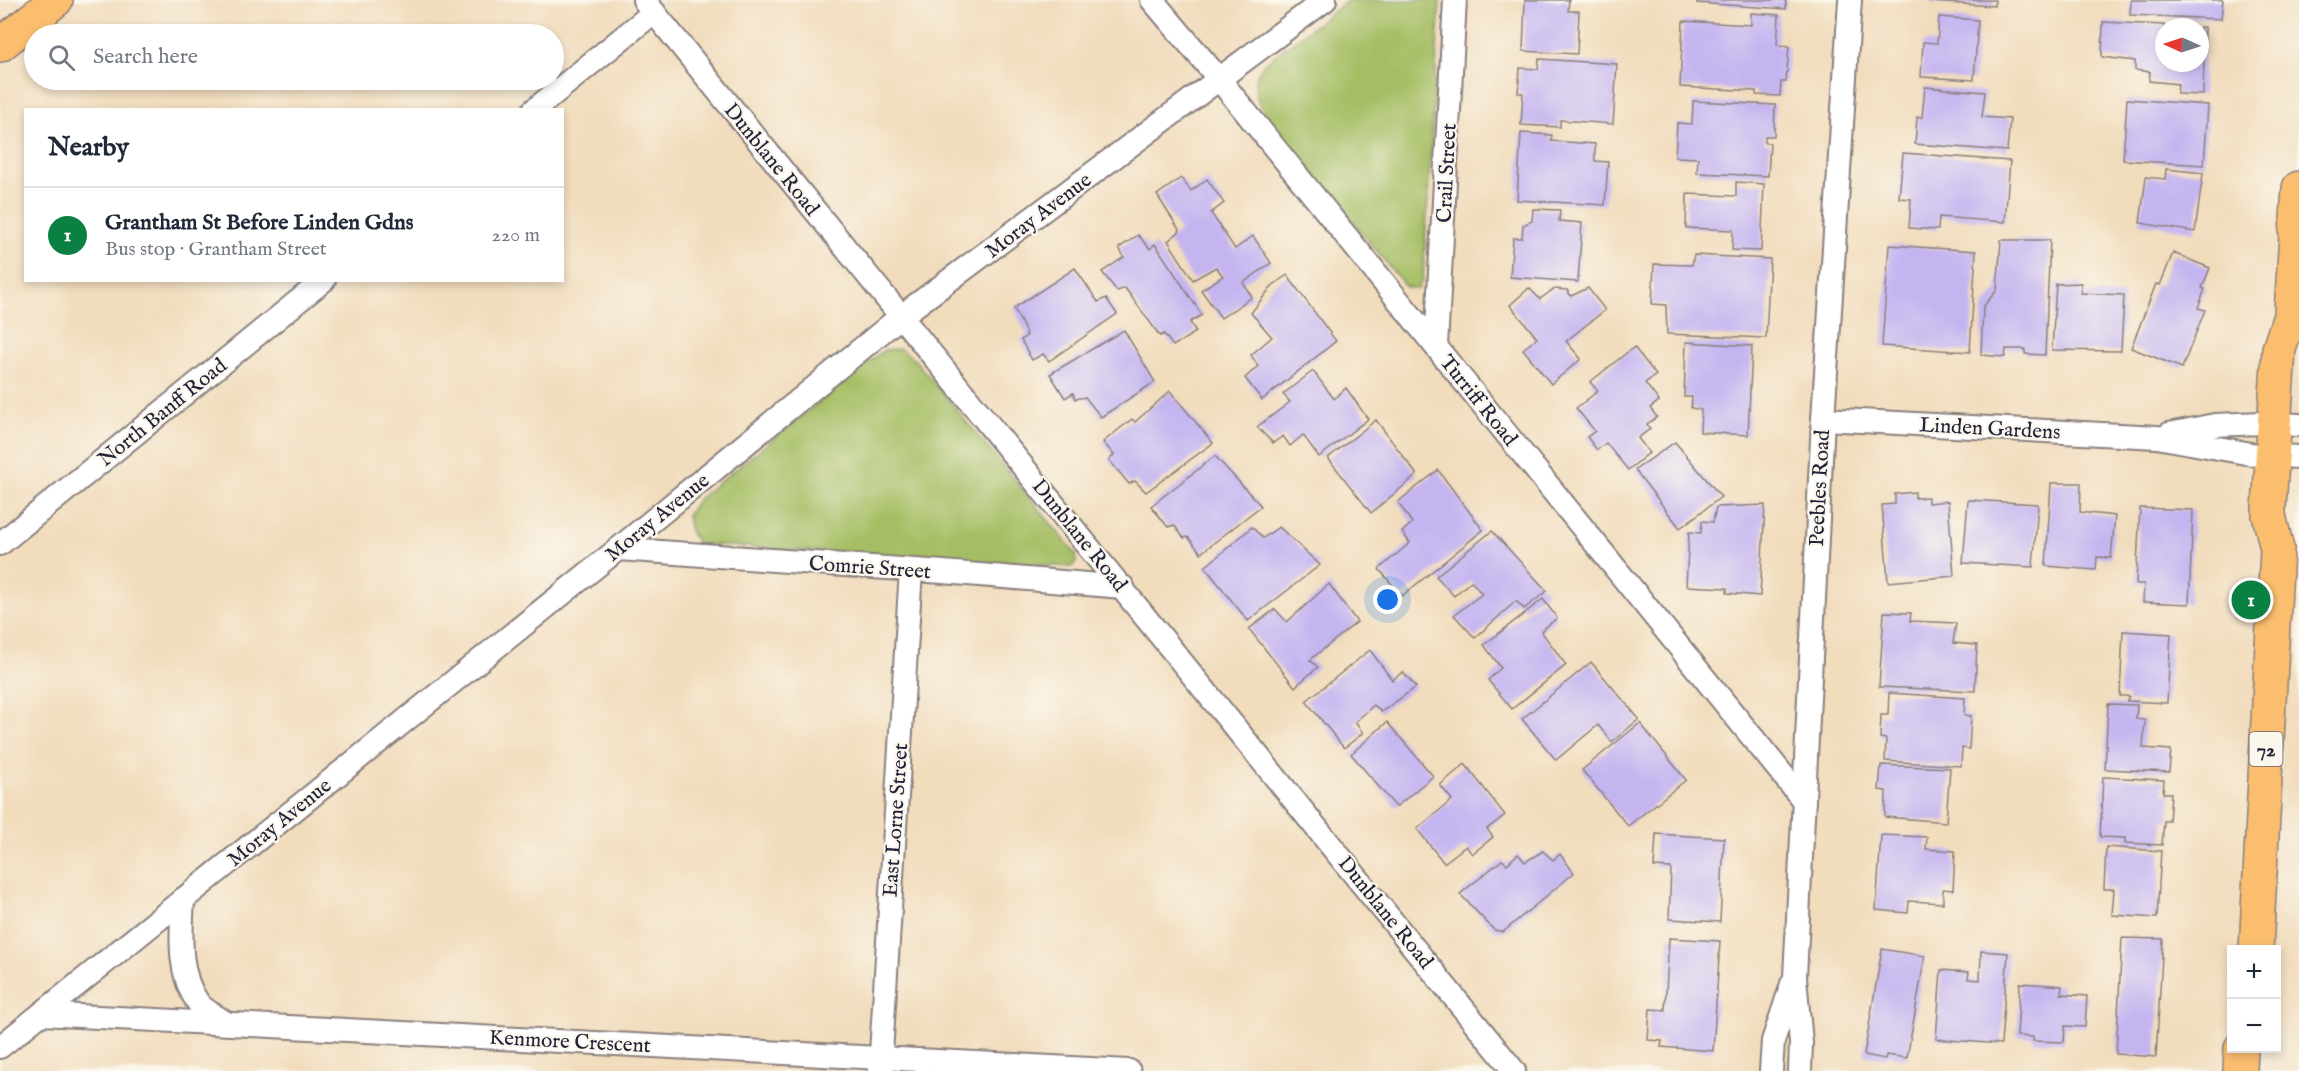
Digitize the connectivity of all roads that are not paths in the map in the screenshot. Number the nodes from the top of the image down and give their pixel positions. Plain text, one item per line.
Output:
1 (56, 0) edge
2 (1152, 0) edge
3 (1325, 0) edge
4 (1455, 0) edge
5 (1850, 0) edge
6 (649, 6) edge
7 (24, 24) edge
8 (25, 24) edge
9 (1, 42) edge
10 (1219, 80) junction
11 (564, 83) edge
12 (556, 90) edge
13 (536, 108) edge
14 (2299, 188) edge
15 (322, 282) edge
16 (2292, 313) junction
17 (900, 317) junction
18 (2299, 345) edge
19 (1436, 346) junction
20 (2299, 368) edge
21 (1823, 419) junction
22 (2157, 437) junction
23 (2289, 440) edge
24 (0, 544) edge
25 (618, 549) junction
26 (911, 570) junction
27 (1123, 587) junction
28 (1804, 801) junction
29 (183, 899) junction
30 (2256, 945) edge
31 (1795, 977) junction
32 (41, 1014) junction
33 (227, 1023) junction
34 (0, 1047) edge
35 (2241, 1053) edge
36 (2262, 1053) edge
37 (880, 1064) edge
38 (1129, 1071) edge
39 (1514, 1071) edge
40 (1772, 1071) edge
41 (1800, 1071) edge
42 (2240, 1071) edge
43 (2260, 1071) edge

1 - 8 main road
2 - 10 street, Turriff Road
3 - 10 street, Moray Avenue
4 - 19 street, Crail Street
5 - 21 street, Peebles Road
6 - 11 street
6 - 17 street, Dunblane Road
7 - 9 main road
10 - 17 street, Moray Avenue
10 - 19 street, Turriff Road
12 - 13 street
14 - 16 main road, 72
15 - 24 street, North Banff Road
16 - 18 main road, 72
16 - 23 main road, 72
17 - 25 street, Moray Avenue
17 - 27 street, Dunblane Road
19 - 28 street, Turriff Road
20 - 23 main road, 72
21 - 22 street, Linden Gardens
21 - 28 street, Peebles Road
22 - 23 street, Linden Gardens
22 - 23 street, Linden Gardens
23 - 30 main road, 72
25 - 26 street, Comrie Street
25 - 29 street, Moray Avenue
26 - 27 street, Comrie Street
26 - 37 street, East Lorne Street
27 - 39 street, Dunblane Road
28 - 31 street, Peebles Road
29 - 32 street, Moray Avenue
29 - 33 street
31 - 40 street, Peebles Road
31 - 41 street, Peebles Road
32 - 33 street, Kenmore Crescent
32 - 34 street, Moray Avenue
33 - 37 street, Kenmore Crescent
35 - 42 main road
36 - 43 main road
37 - 38 street, Kenmore Crescent

